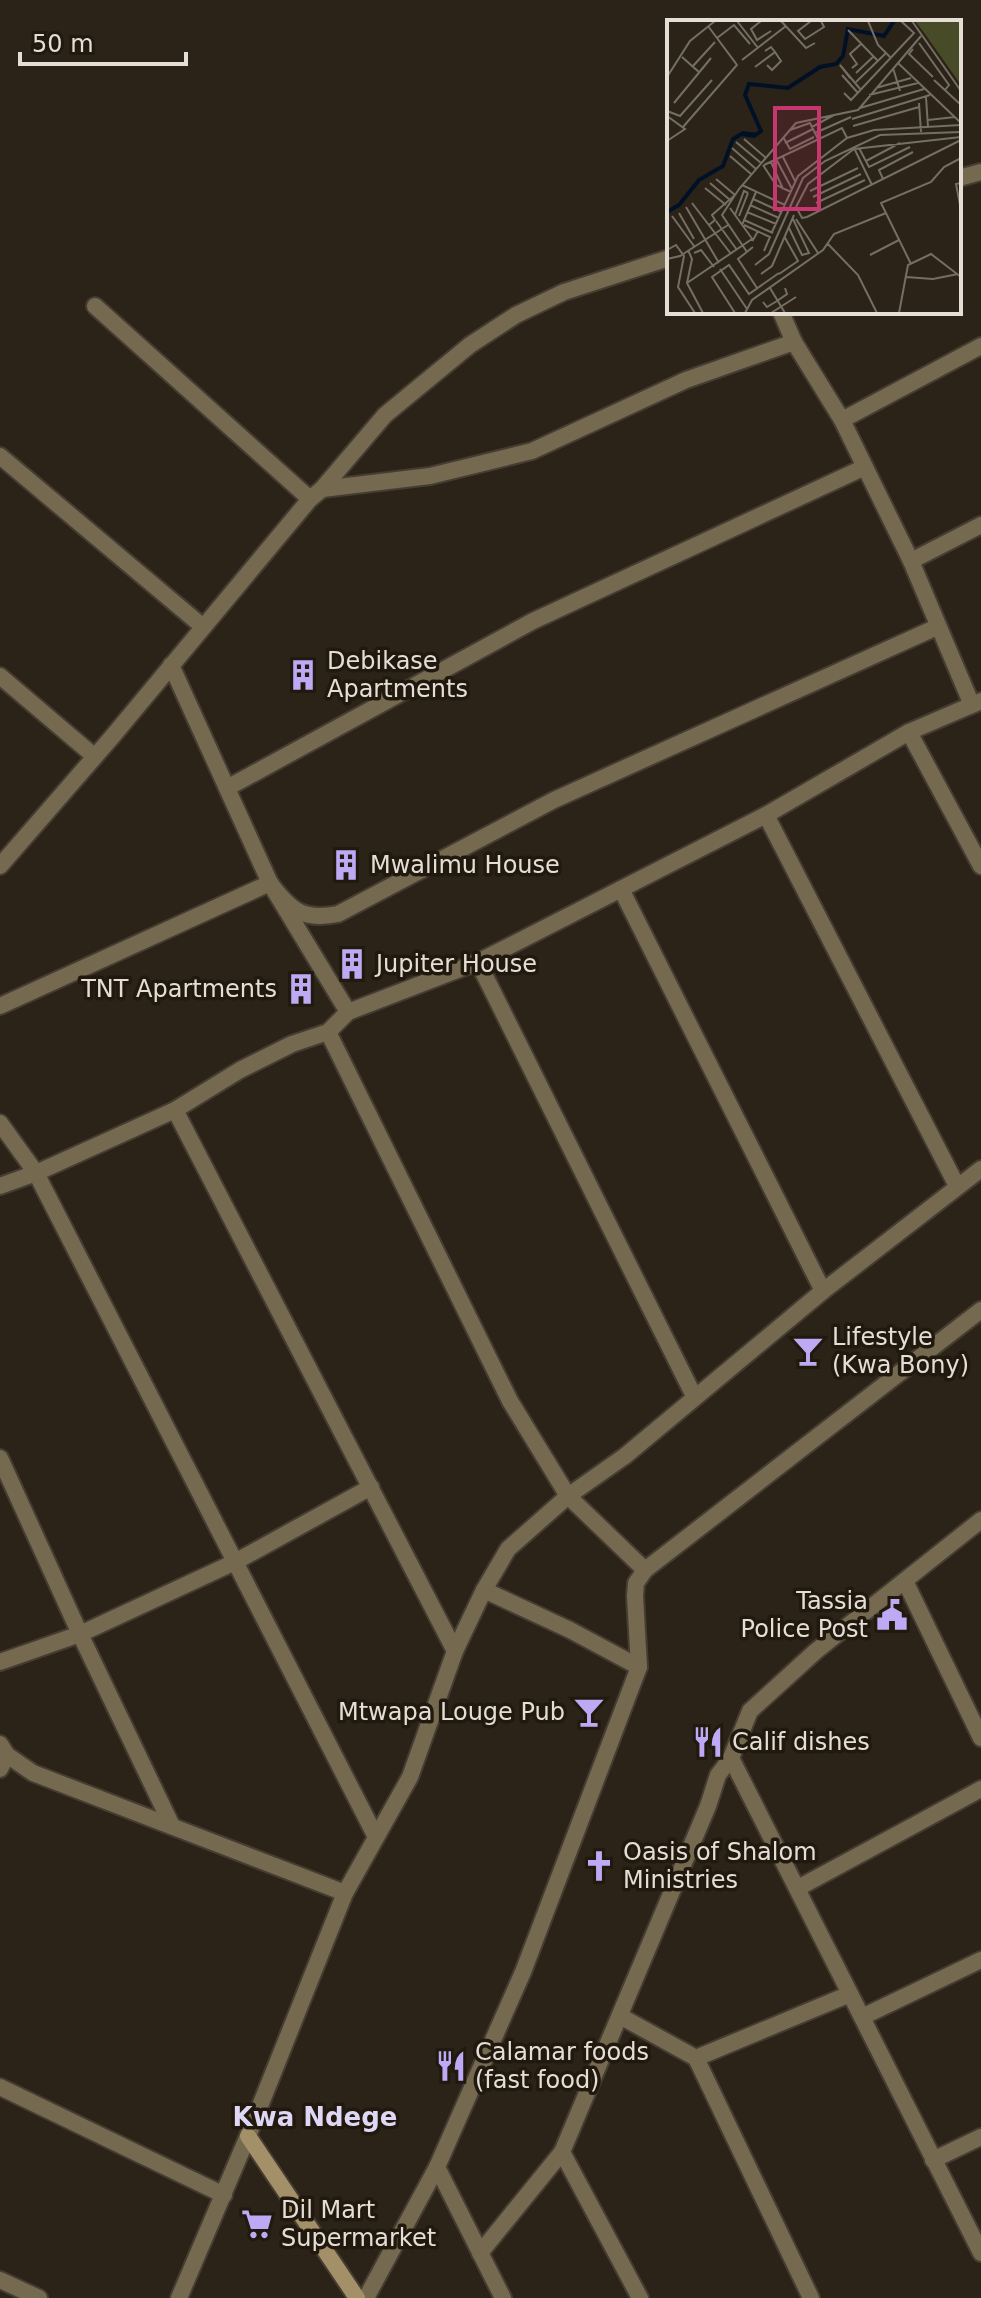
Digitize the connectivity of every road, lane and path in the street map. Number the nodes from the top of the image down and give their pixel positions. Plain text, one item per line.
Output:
1 (981, 172) edge
2 (961, 177) edge
3 (667, 259) edge
4 (95, 306) dead end
5 (782, 314) edge
6 (794, 342) junction
7 (981, 346) edge
8 (842, 420) junction
9 (0, 456) edge
10 (865, 467) junction
11 (316, 494) junction
12 (981, 525) edge
13 (911, 561) junction
14 (202, 626) junction
15 (937, 627) junction
16 (171, 665) junction
17 (0, 676) edge
18 (976, 703) edge
19 (909, 732) junction
20 (94, 756) junction
21 (227, 788) junction
22 (766, 815) junction
23 (0, 866) edge
24 (981, 866) edge
25 (270, 883) junction
26 (621, 889) junction
27 (478, 962) junction
28 (0, 1006) edge
29 (348, 1012) junction
30 (328, 1032) junction
31 (175, 1110) junction
32 (0, 1123) edge
33 (981, 1169) edge
34 (36, 1173) junction
35 (0, 1186) edge
36 (957, 1186) junction
37 (823, 1291) junction
38 (981, 1310) edge
39 (694, 1396) junction
40 (0, 1458) edge
41 (371, 1487) junction
42 (568, 1496) junction
43 (981, 1520) edge
44 (235, 1562) junction
45 (645, 1570) junction
46 (905, 1581) junction
47 (484, 1590) junction
48 (80, 1634) junction
49 (455, 1651) junction
50 (0, 1662) edge
51 (639, 1667) junction
52 (981, 1738) edge
53 (2, 1756) edge
54 (731, 1758) junction
55 (981, 1789) edge
56 (172, 1826) junction
57 (376, 1837) junction
58 (798, 1888) junction
59 (345, 1893) junction
60 (981, 1960) edge
61 (850, 1994) junction
62 (620, 2016) junction
63 (862, 2017) junction
64 (696, 2058) junction
65 (0, 2087) edge
66 (248, 2136) junction
67 (981, 2137) edge
68 (562, 2152) junction
69 (933, 2160) junction
70 (437, 2167) junction
71 (224, 2195) junction
72 (480, 2253) junction
73 (981, 2253) edge
74 (0, 2280) edge
75 (39, 2298) edge
76 (179, 2298) edge
77 (357, 2298) edge
78 (366, 2298) edge
79 (503, 2298) edge
80 (640, 2298) edge
81 (811, 2298) edge

1 - 2 street
3 - 11 street
4 - 11 street
5 - 6 street
6 - 8 street
6 - 11 street
7 - 8 street
8 - 10 street
9 - 14 street
10 - 13 street
10 - 21 street
11 - 14 street
12 - 13 street
13 - 15 street
14 - 16 street
15 - 18 street
15 - 25 street
16 - 20 street
16 - 21 street
17 - 20 street
18 - 19 street
19 - 22 street
19 - 24 street
20 - 23 street
21 - 25 street
22 - 26 street
22 - 36 street
25 - 28 street
25 - 29 street
26 - 27 street
26 - 37 street
27 - 29 street
27 - 39 street
29 - 30 street
30 - 31 street
30 - 42 street
31 - 34 street
31 - 41 street
32 - 34 street
33 - 36 street
34 - 35 street
34 - 44 street
36 - 37 street
37 - 39 street
38 - 45 street
39 - 42 street
40 - 48 street
41 - 44 street
41 - 49 street
42 - 45 street
42 - 47 street
43 - 46 street
44 - 48 street
44 - 57 street
45 - 51 street
46 - 52 street
46 - 54 street
47 - 49 street
47 - 51 street
48 - 50 street
48 - 56 street
49 - 57 street
51 - 70 street
53 - 56 street
54 - 58 street
54 - 62 street
55 - 58 street
56 - 59 street
57 - 59 street
58 - 61 street
59 - 66 street
60 - 63 street
61 - 63 street
61 - 64 street
62 - 64 street
62 - 68 street
63 - 69 street
64 - 81 street
65 - 71 street
66 - 71 street
66 - 77 street
67 - 69 street
68 - 72 street
68 - 80 street
69 - 73 street
70 - 72 street
70 - 78 street
71 - 76 street
72 - 79 street
74 - 75 street

